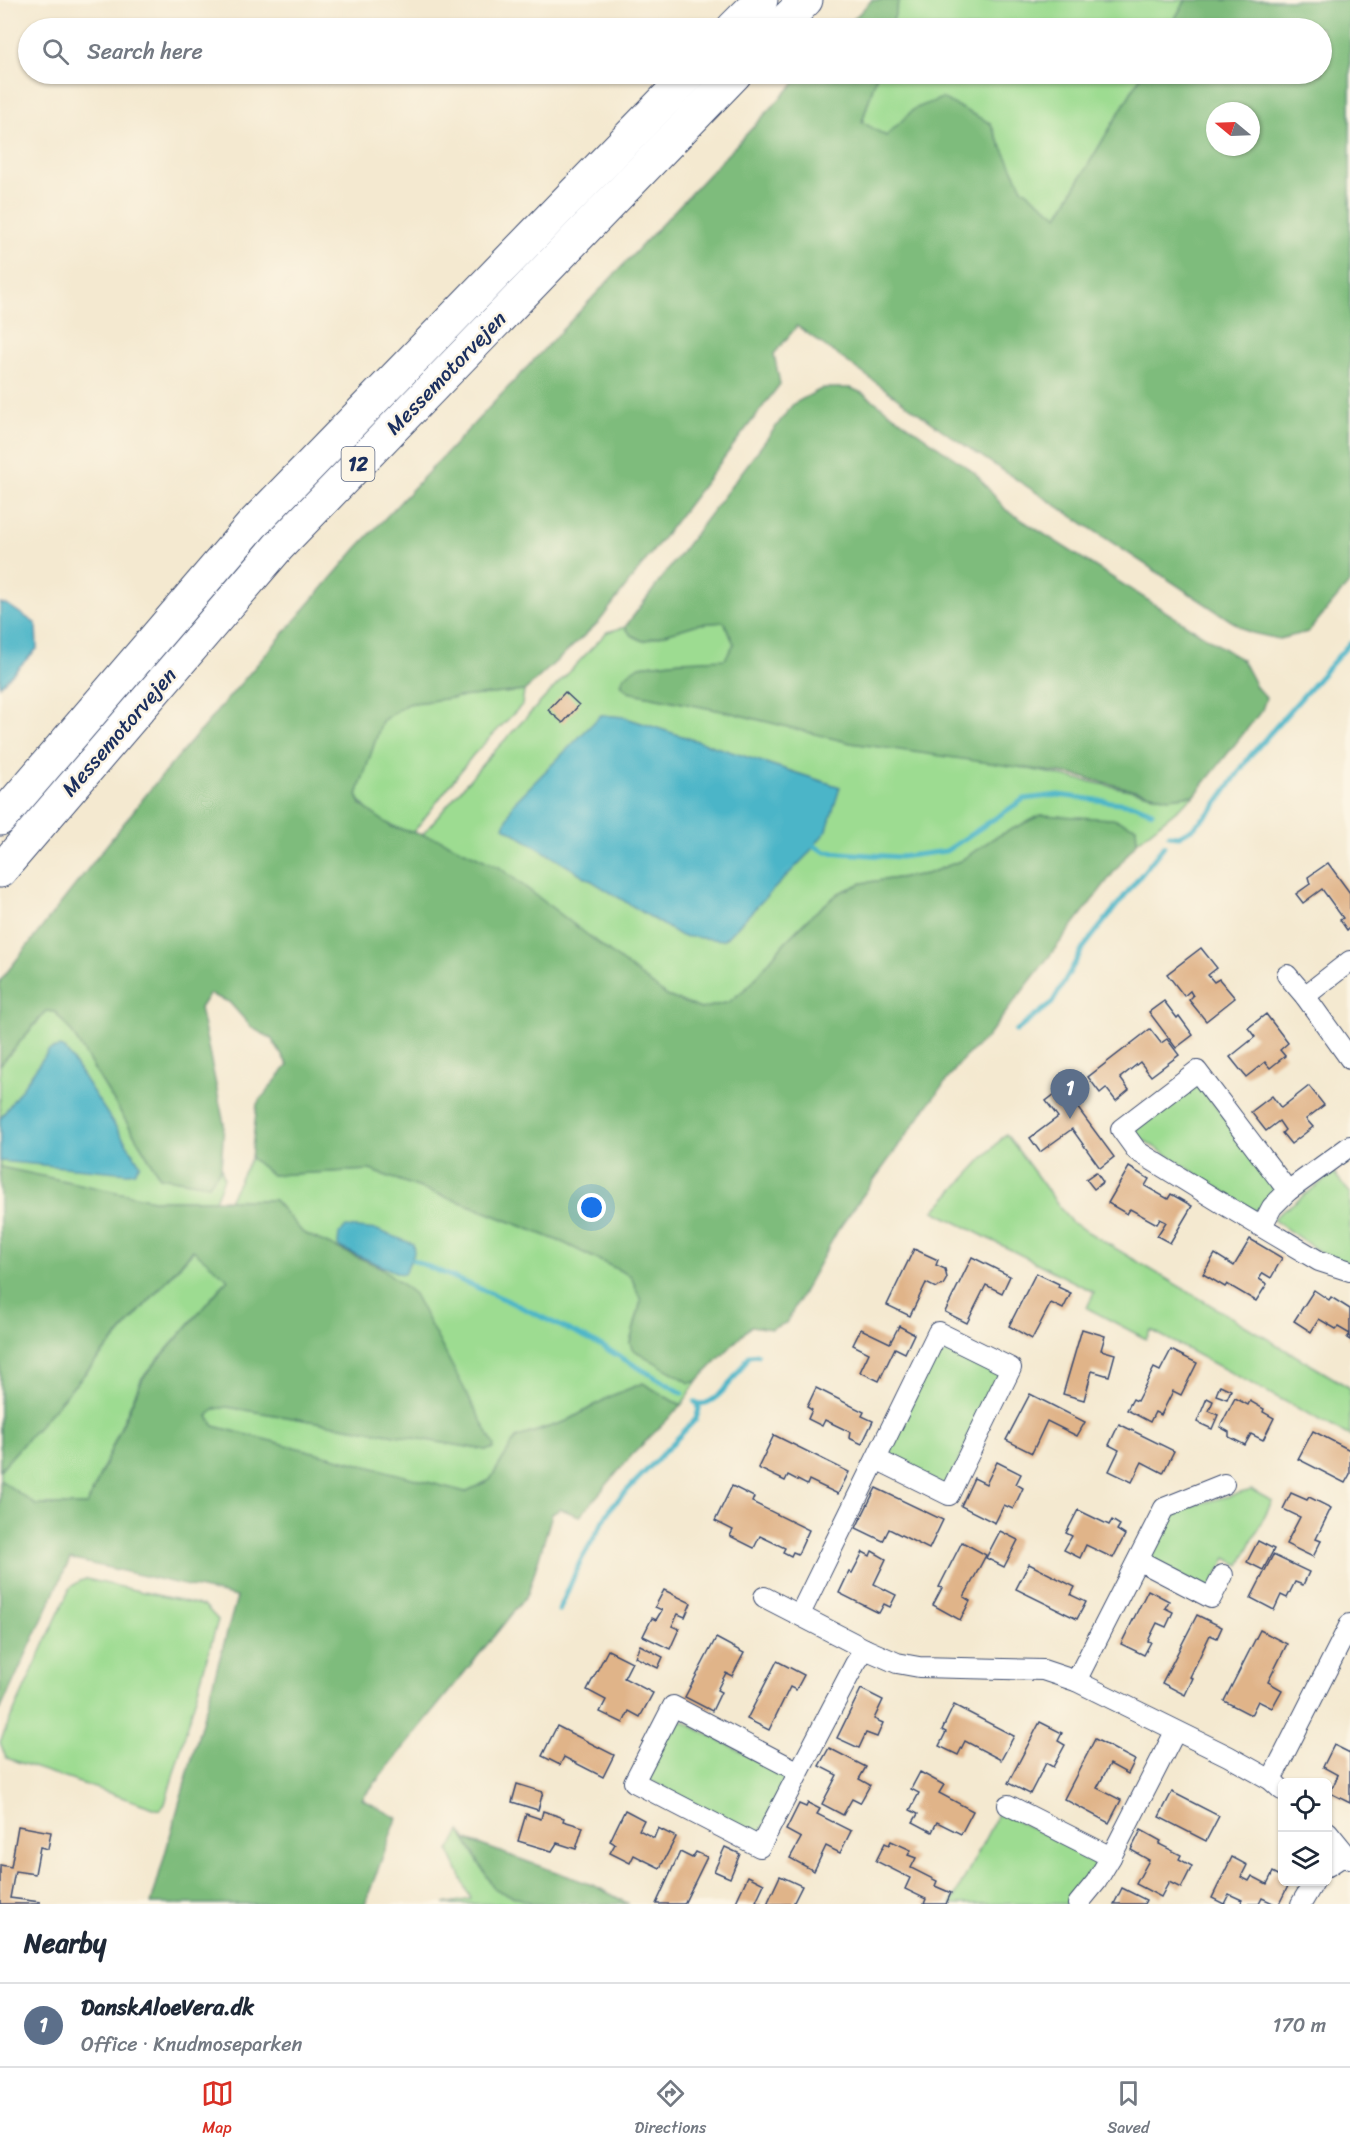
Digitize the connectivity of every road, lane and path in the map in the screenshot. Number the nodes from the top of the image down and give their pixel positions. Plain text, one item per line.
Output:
1 (761, 0) edge
2 (806, 0) edge
3 (744, 18) edge
4 (788, 18) edge
5 (680, 84) edge
6 (725, 84) edge
7 (0, 819) edge
8 (0, 871) edge
9 (1350, 961) edge
10 (1287, 975) dead end
11 (1305, 996) junction
12 (1350, 1059) edge
13 (1350, 1146) edge
14 (1288, 1191) junction
15 (1262, 1226) junction
16 (1350, 1271) edge
17 (876, 1459) junction
18 (1224, 1484) dead end
19 (1138, 1560) junction
20 (1223, 1575) dead end
21 (764, 1597) dead end
22 (800, 1614) junction
23 (1350, 1624) edge
24 (865, 1649) junction
25 (1344, 1650) edge
26 (1076, 1681) junction
27 (1175, 1731) junction
28 (799, 1772) junction
29 (1277, 1785) edge
30 (1008, 1805) dead end
31 (1332, 1837) edge
32 (1348, 1856) edge
33 (1111, 1857) junction
34 (1332, 1864) edge
35 (1311, 1886) edge
36 (1078, 1904) edge
37 (1301, 1904) edge

1 - 3 highway
2 - 4 highway
5 - 7 highway, Messemotorvejen / 12
6 - 8 highway, Messemotorvejen / 12
9 - 11 street
10 - 11 street
11 - 12 street
13 - 14 street
14 - 15 street
14 - 15 street
15 - 16 street
17 - 17 street
17 - 22 street
18 - 19 street
19 - 20 street
19 - 26 street
21 - 22 street
22 - 24 street
23 - 25 street
24 - 26 street
24 - 28 street
25 - 29 street
26 - 27 street
27 - 29 street
27 - 33 street
28 - 28 street
30 - 33 street
31 - 32 street
32 - 34 street
33 - 36 street
35 - 37 street

